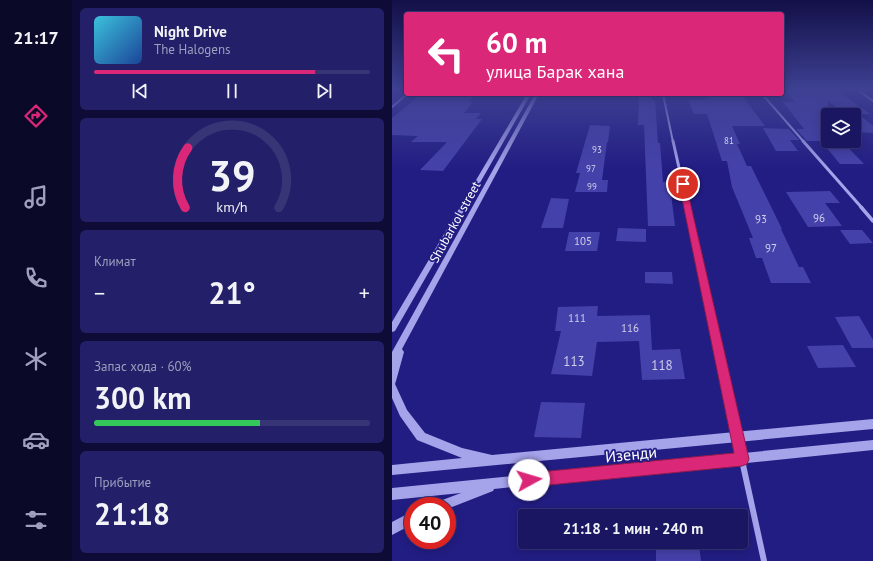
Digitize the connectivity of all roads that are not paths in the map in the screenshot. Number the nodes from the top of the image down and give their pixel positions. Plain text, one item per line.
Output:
1 (516, 116) edge
2 (525, 116) edge
3 (668, 116) edge
4 (781, 116) edge
5 (873, 221) edge
6 (392, 329) edge
7 (402, 342) junction
8 (392, 360) edge
9 (392, 381) edge
10 (392, 387) edge
11 (873, 424) edge
12 (738, 438) junction
13 (873, 445) edge
14 (742, 459) junction
15 (496, 461) junction
16 (392, 470) edge
17 (498, 483) junction
18 (392, 494) edge
19 (456, 500) edge
20 (404, 522) edge
21 (392, 529) edge
22 (764, 561) edge

1 - 6 street, Shubarkol street
2 - 7 street, Shubarkol street
3 - 12 street
4 - 5 street
7 - 8 street, Shubarkol street
7 - 9 street
10 - 15 street
11 - 12 street, Изенди
12 - 14 street
12 - 15 street, Изенди
13 - 14 street, Изенди
14 - 17 street, Изенди
14 - 22 street
15 - 16 street, Изенди
17 - 18 street, Изенди
17 - 19 street
20 - 21 street

